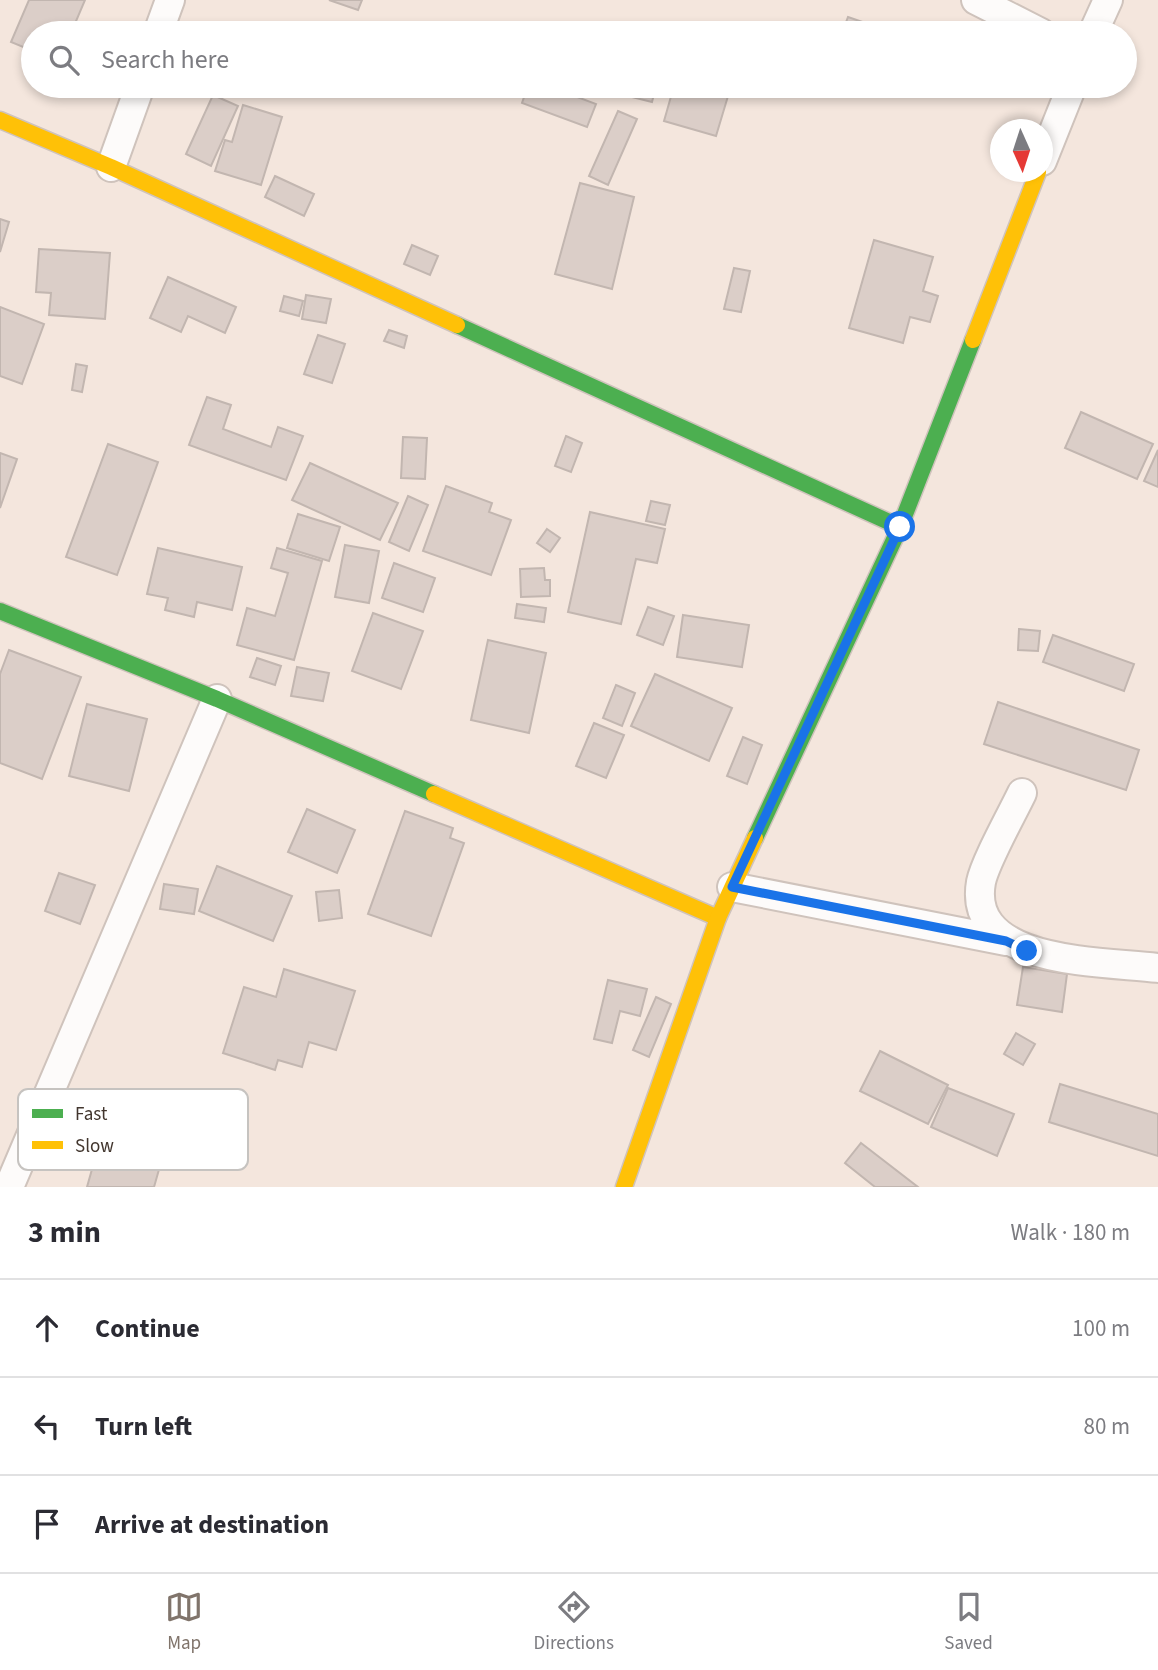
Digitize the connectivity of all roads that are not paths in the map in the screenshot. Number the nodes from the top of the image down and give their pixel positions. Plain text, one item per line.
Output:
1 (170, 0) edge
2 (976, 0) edge
3 (1108, 0) edge
4 (162, 21) edge
5 (1017, 21) edge
6 (1098, 21) edge
7 (136, 98) edge
8 (1067, 98) edge
9 (0, 120) edge
10 (1053, 134) edge
11 (111, 167) junction
12 (1034, 182) edge
13 (900, 527) junction
14 (0, 611) edge
15 (217, 699) junction
16 (1022, 793) dead end
17 (732, 887) junction
18 (718, 918) junction
19 (1006, 941) junction
20 (1158, 968) edge
21 (51, 1089) edge
22 (18, 1166) edge
23 (9, 1187) edge
24 (624, 1187) edge

1 - 4 street
2 - 5 street
3 - 6 street
7 - 11 street
8 - 10 street
9 - 11 street
11 - 13 street
12 - 13 street
13 - 17 street
14 - 15 street
15 - 18 street
15 - 21 street
16 - 19 street
17 - 18 street
17 - 19 street
18 - 24 street
19 - 20 street
22 - 23 street

